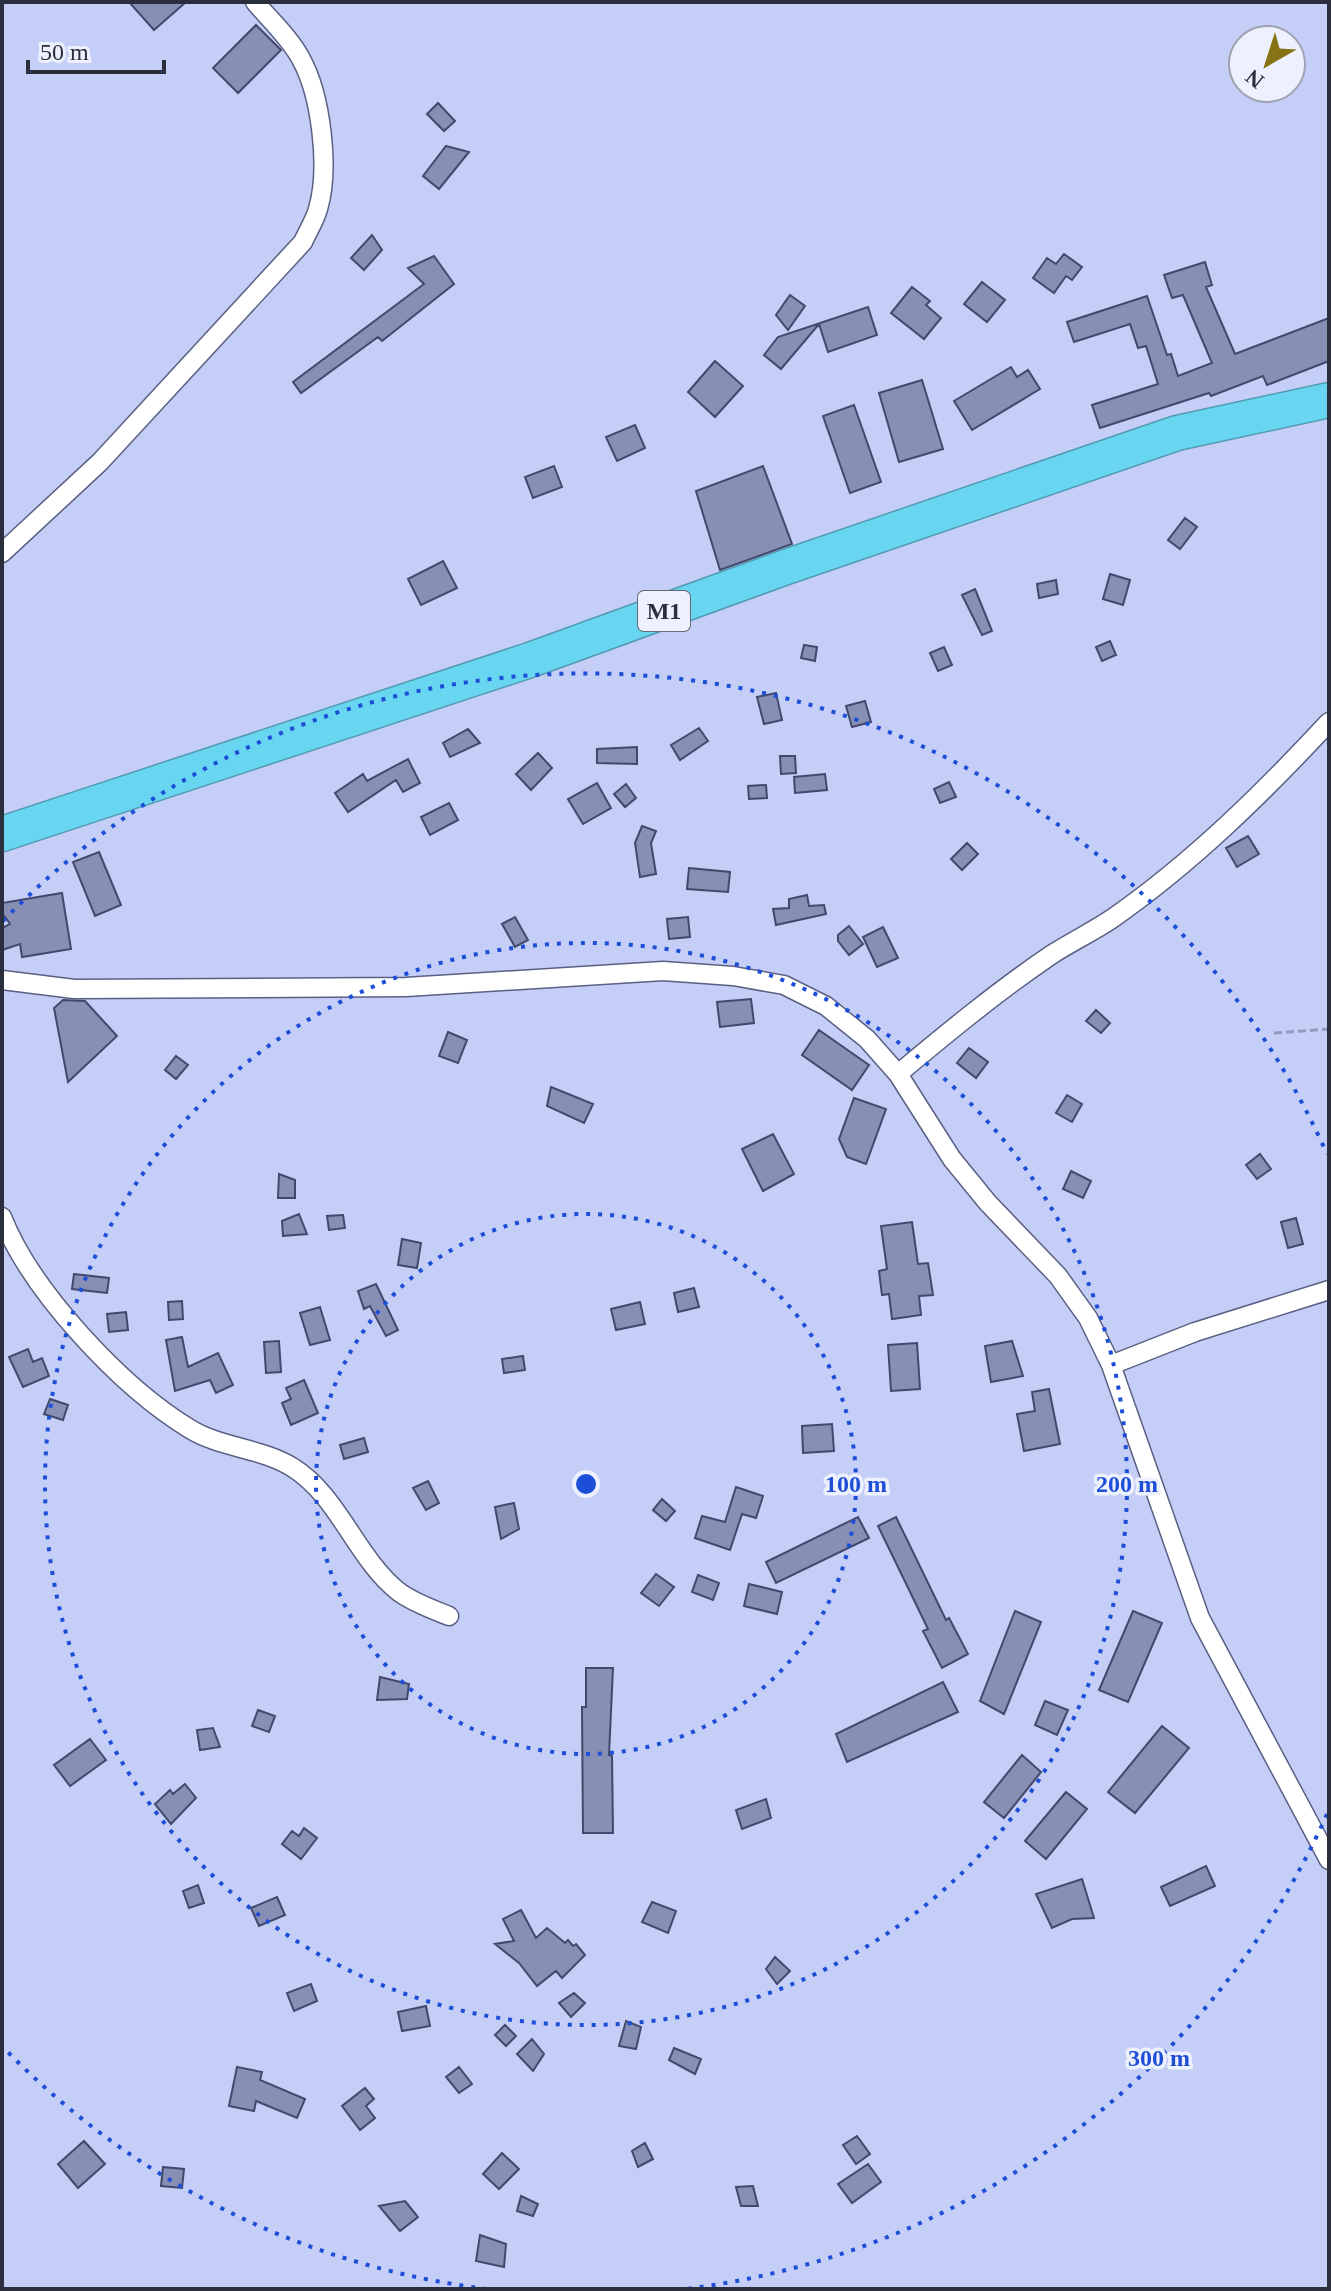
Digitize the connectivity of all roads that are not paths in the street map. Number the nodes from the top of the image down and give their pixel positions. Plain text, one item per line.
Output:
1 (255, 2) edge
2 (1329, 400) edge
3 (2, 553) edge
4 (1329, 722) edge
5 (2, 834) edge
6 (2, 980) edge
7 (898, 1074) junction
8 (2, 1217) edge
9 (1329, 1290) edge
10 (1111, 1365) junction
11 (449, 1616) dead end
12 (1329, 1860) edge

1 - 3 street
2 - 5 highway, M1
4 - 7 street
6 - 7 street
7 - 10 street
8 - 11 street
9 - 10 street
10 - 12 street

